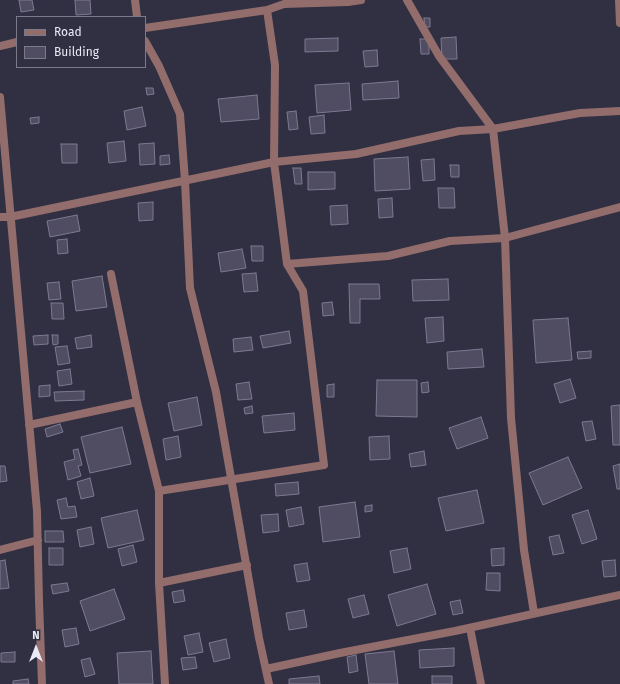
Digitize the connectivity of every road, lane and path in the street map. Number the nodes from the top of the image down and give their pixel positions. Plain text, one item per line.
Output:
1 (135, 0) edge
2 (360, 0) edge
3 (407, 0) edge
4 (619, 0) edge
5 (267, 10) junction
6 (137, 16) edge
7 (620, 23) edge
8 (146, 28) edge
9 (16, 42) edge
10 (146, 44) edge
11 (0, 46) edge
12 (0, 97) edge
13 (620, 111) edge
14 (493, 129) junction
15 (274, 162) junction
16 (185, 181) junction
17 (620, 207) edge
18 (10, 216) junction
19 (0, 217) edge
20 (506, 238) junction
21 (287, 264) junction
22 (110, 274) dead end
23 (137, 402) junction
24 (29, 425) junction
25 (232, 480) junction
26 (159, 491) junction
27 (38, 540) junction
28 (0, 550) edge
29 (247, 565) junction
30 (160, 582) junction
31 (620, 595) edge
32 (534, 613) junction
33 (470, 628) junction
34 (266, 670) junction
35 (42, 684) edge
36 (165, 684) edge
37 (269, 684) edge
38 (481, 684) edge

1 - 6 street
2 - 5 street
3 - 14 street
4 - 7 street
5 - 8 street
5 - 15 street
9 - 11 street
10 - 16 street
12 - 18 street
13 - 14 street
14 - 15 street
14 - 20 street
15 - 16 street
15 - 21 street
16 - 18 street
16 - 25 street
17 - 20 street
18 - 19 street
18 - 24 street
20 - 21 street
20 - 32 street
21 - 25 street
22 - 23 street
23 - 24 street
23 - 26 street
24 - 27 street
25 - 26 street
25 - 29 street
26 - 30 street
27 - 28 street
27 - 35 street
29 - 30 street
29 - 34 street
30 - 36 street
31 - 32 street
32 - 33 street
33 - 34 street
33 - 38 street
34 - 37 street

